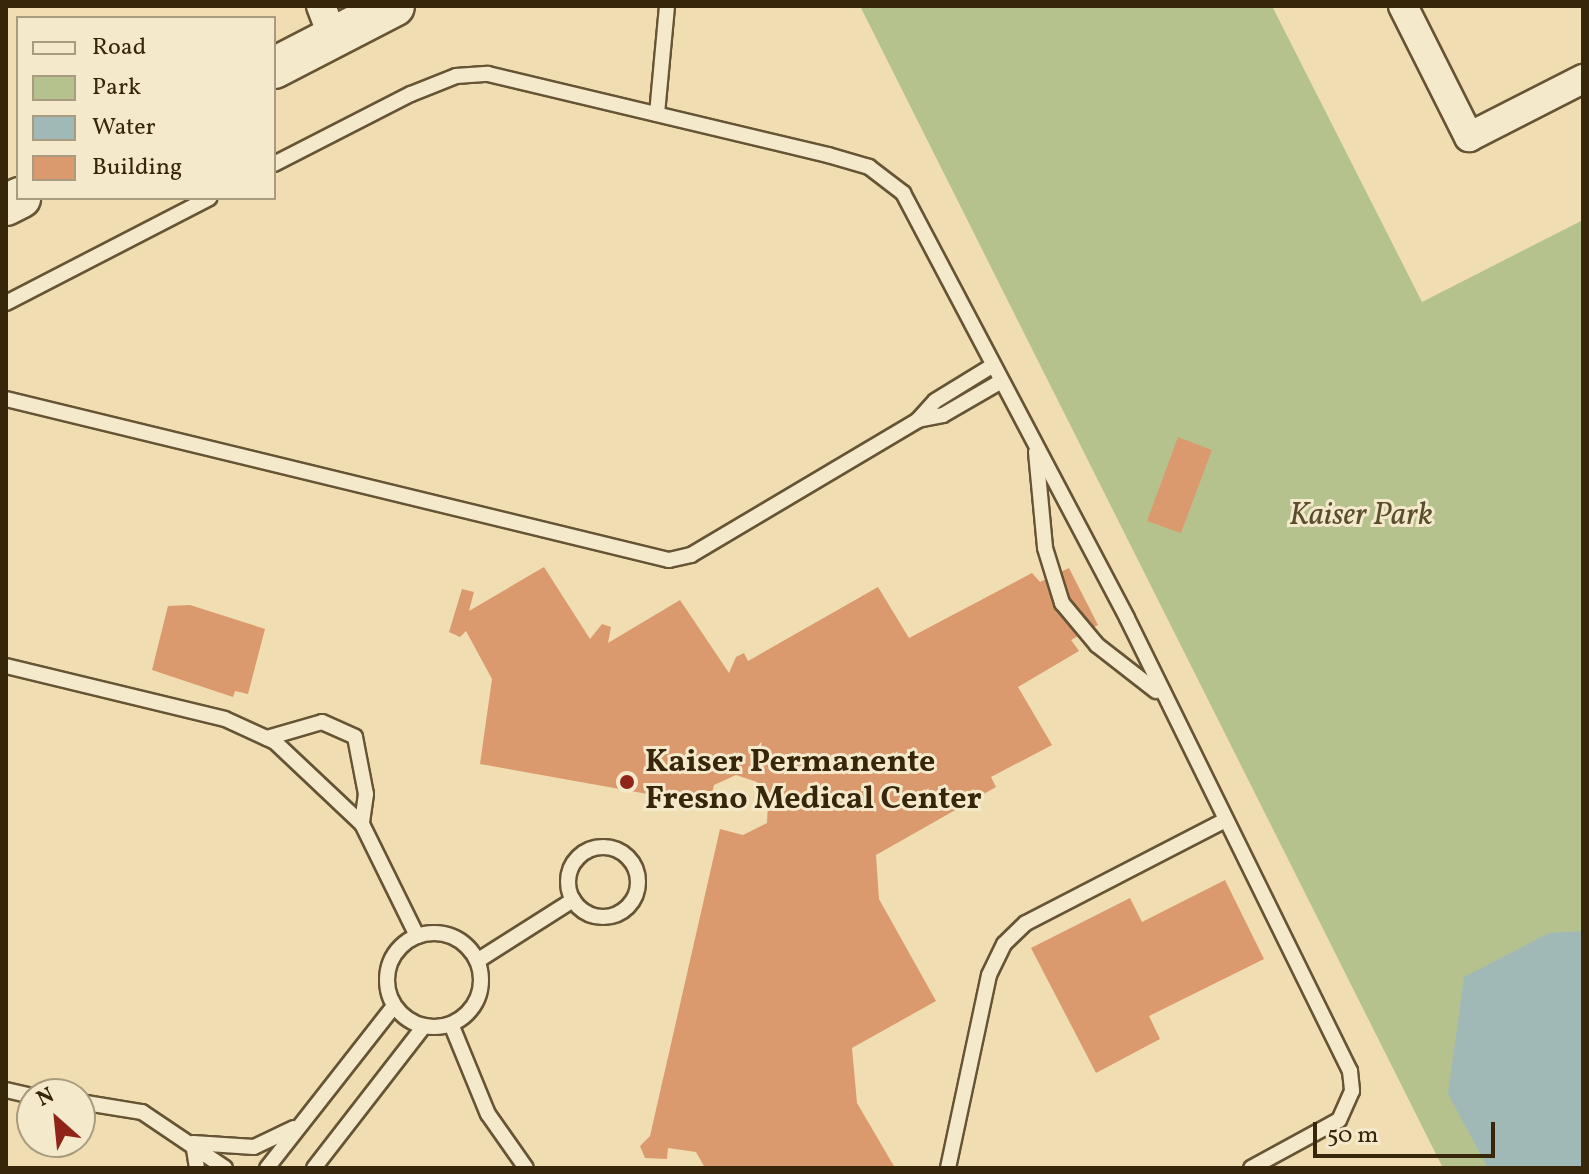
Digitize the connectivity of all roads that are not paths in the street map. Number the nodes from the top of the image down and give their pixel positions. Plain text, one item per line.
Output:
1 (394, 6) edge
2 (667, 6) edge
3 (1403, 6) edge
4 (327, 22) edge
5 (276, 66) edge
6 (1583, 79) edge
7 (657, 114) junction
8 (276, 163) edge
9 (205, 200) edge
10 (6, 303) edge
11 (992, 366) junction
12 (1000, 382) junction
13 (7, 397) edge
14 (918, 420) junction
15 (1035, 448) junction
16 (6, 666) edge
17 (1159, 693) junction
18 (267, 738) junction
19 (1224, 821) junction
20 (362, 824) junction
21 (573, 900) junction
22 (417, 936) junction
23 (477, 961) junction
24 (394, 1006) junction
25 (451, 1024) junction
26 (424, 1026) junction
27 (96, 1104) edge
28 (303, 1122) junction
29 (193, 1143) junction
30 (332, 1146) junction
31 (197, 1168) edge
32 (225, 1168) edge
33 (267, 1168) edge
34 (314, 1168) edge
35 (323, 1168) edge
36 (526, 1168) edge
37 (948, 1168) edge
38 (1251, 1168) edge

1 - 4 main road
2 - 7 lane
3 - 6 street
4 - 5 main road
7 - 8 lane
7 - 11 lane
9 - 10 lane
11 - 12 lane
11 - 14 lane
12 - 14 lane
12 - 15 lane
13 - 14 lane
15 - 17 lane
15 - 17 lane
16 - 18 lane
17 - 19 lane
18 - 20 lane
18 - 20 lane
19 - 37 lane
19 - 38 lane
20 - 22 lane
21 - 21 lane
21 - 23 lane
22 - 23 lane
22 - 24 lane
23 - 25 lane
24 - 26 lane
24 - 28 lane
25 - 26 lane
25 - 36 lane
26 - 30 lane
27 - 29 lane
28 - 29 lane
28 - 33 lane
29 - 31 lane
29 - 32 lane
30 - 34 lane
30 - 35 lane

